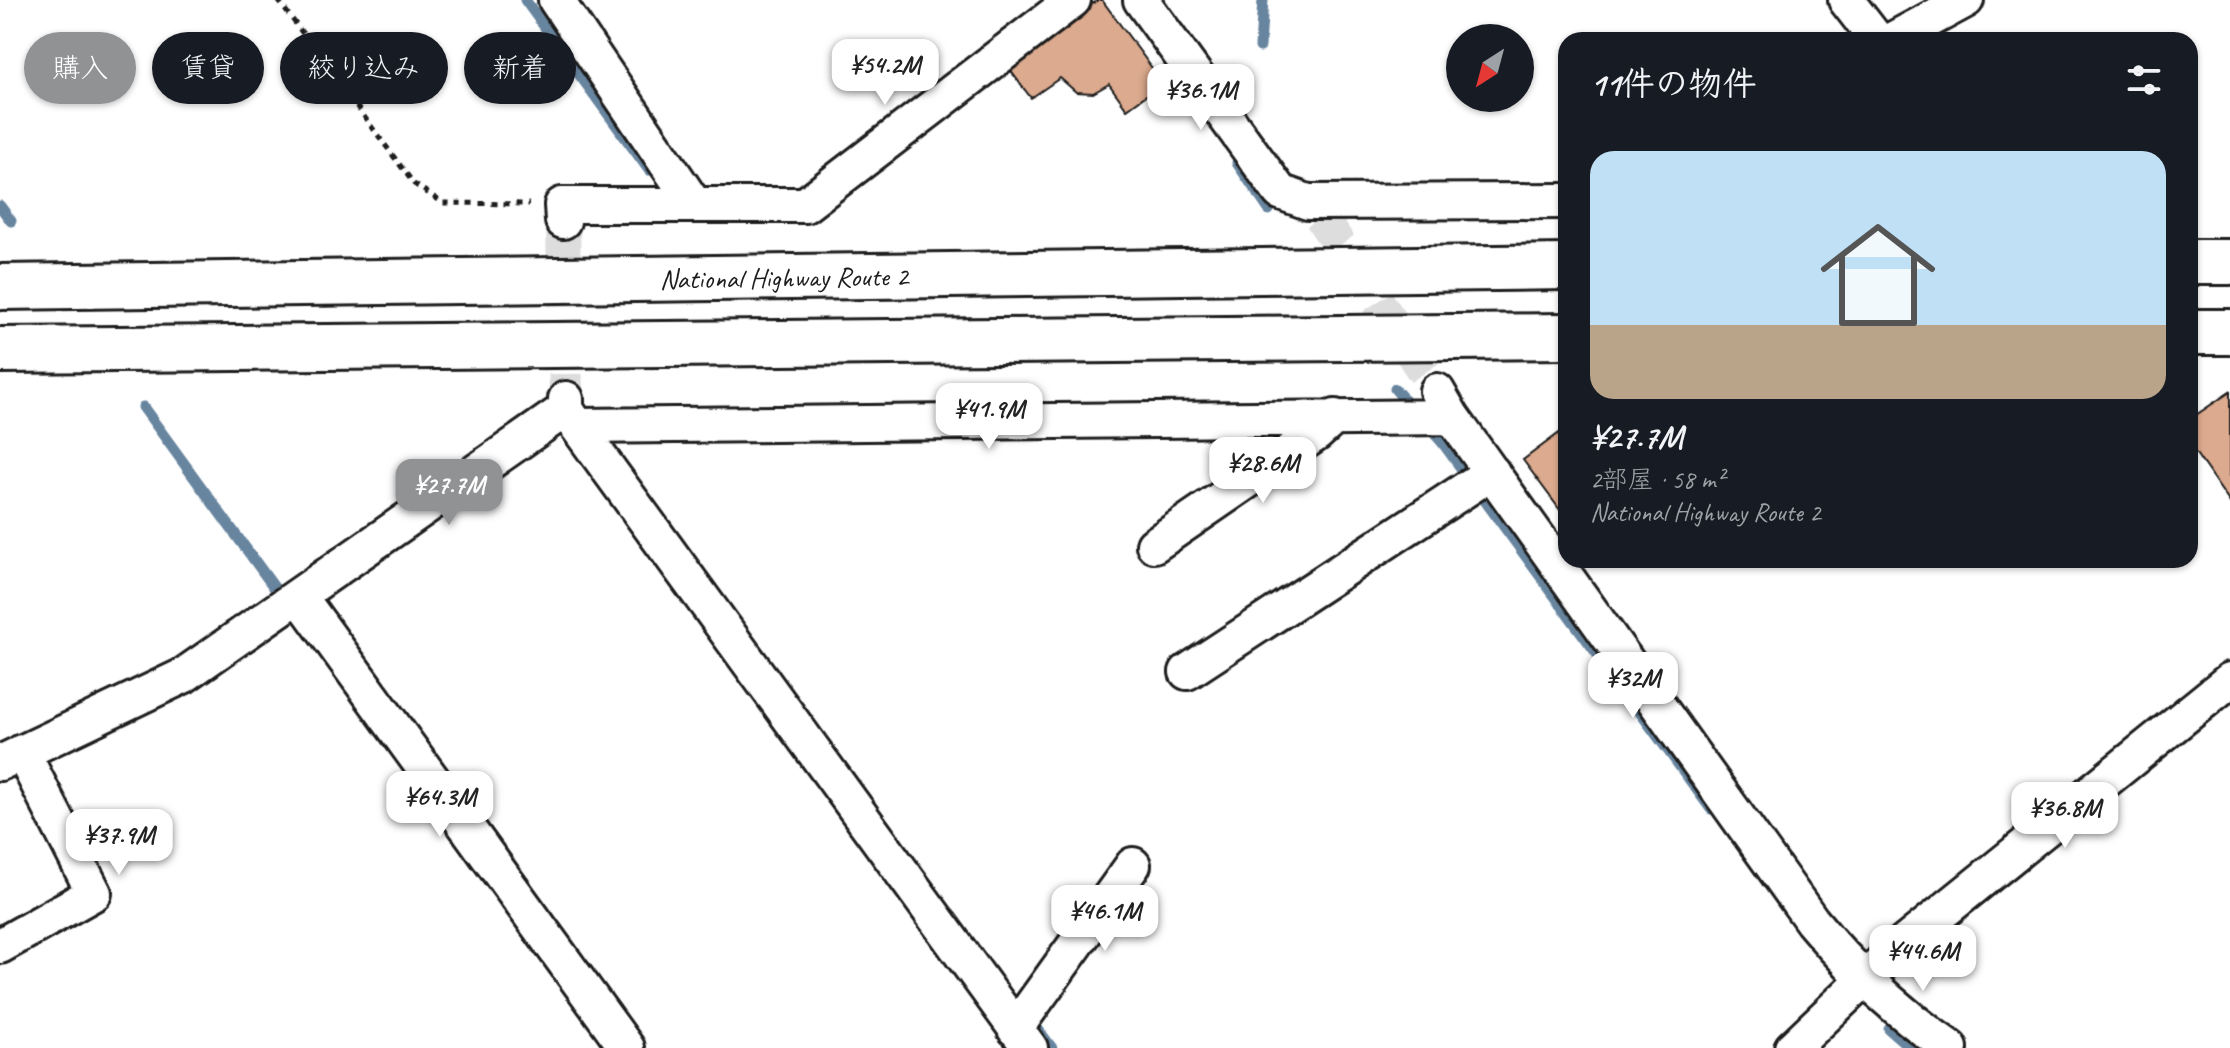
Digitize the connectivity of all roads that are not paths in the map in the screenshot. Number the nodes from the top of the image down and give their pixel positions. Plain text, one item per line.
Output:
1 (556, 0) edge
2 (1073, 0) edge
3 (1141, 0) edge
4 (1846, 0) edge
5 (1966, 0) edge
6 (1871, 32) edge
7 (1907, 32) edge
8 (1558, 201) edge
9 (694, 204) junction
10 (563, 213) road end
11 (2198, 262) edge
12 (2230, 262) edge
13 (1558, 267) edge
14 (0, 287) edge
15 (2198, 332) edge
16 (2230, 332) edge
17 (1558, 336) edge
18 (0, 350) edge
19 (570, 411) junction
20 (1335, 417) junction
21 (1479, 480) junction
22 (1154, 545) dead end
23 (292, 602) junction
24 (1187, 672) dead end
25 (2230, 680) edge
26 (11, 758) edge
27 (1133, 865) dead end
28 (0, 946) edge
29 (1865, 980) junction
30 (1024, 1027) edge
31 (627, 1048) edge
32 (1792, 1048) edge
33 (1950, 1048) edge

1 - 9 street
2 - 9 street
3 - 8 street
4 - 6 street
5 - 7 street
9 - 10 street
11 - 12 highway
13 - 14 highway, National Highway Route 2
15 - 16 highway
17 - 18 highway
19 - 20 street
19 - 23 street
19 - 30 street
20 - 21 street
20 - 22 street
21 - 24 street
21 - 29 street
23 - 26 street
23 - 31 street
25 - 29 street
26 - 28 street
27 - 30 street
29 - 32 street
29 - 33 street

